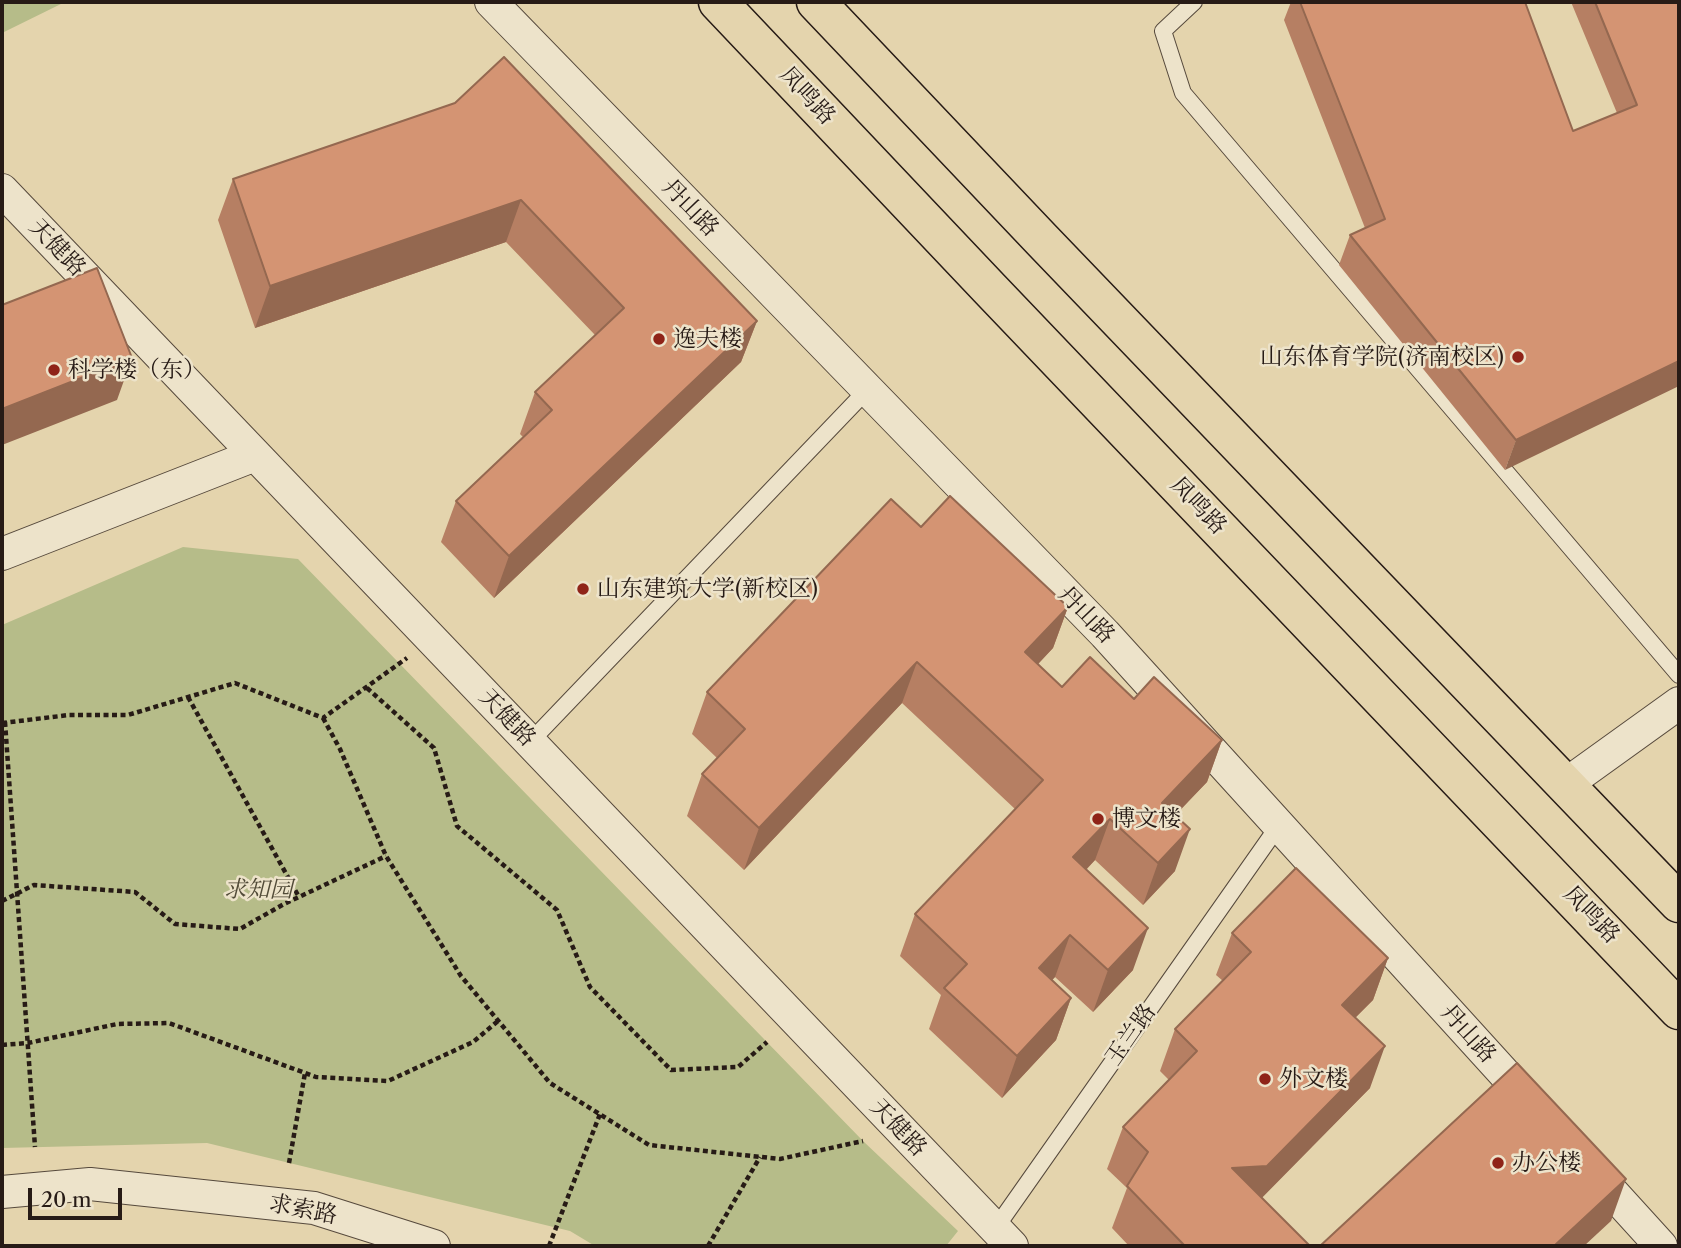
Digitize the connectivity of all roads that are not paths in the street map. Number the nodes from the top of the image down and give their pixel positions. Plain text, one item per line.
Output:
1 (491, 2) edge
2 (718, 2) edge
3 (816, 2) edge
4 (1194, 2) edge
5 (2, 190) edge
6 (867, 390) junction
7 (255, 455) junction
8 (2, 554) edge
9 (1679, 675) edge
10 (1679, 703) edge
11 (530, 742) junction
12 (1565, 785) junction
13 (1279, 825) junction
14 (1679, 902) edge
15 (1679, 1010) edge
16 (2, 1192) edge
17 (997, 1241) edge
18 (434, 1246) edge
19 (1661, 1246) edge

1 - 6 street, 丹山路
2 - 15 main road, 凤鸣路
3 - 12 main road
4 - 9 lane
5 - 7 street, 天健路
6 - 11 lane
6 - 13 street, 丹山路
7 - 8 street
7 - 11 street, 天健路
10 - 12 street
11 - 17 street, 天健路
12 - 14 main road
13 - 17 lane, 玉兰路
13 - 19 street, 丹山路
16 - 18 street, 求索路

